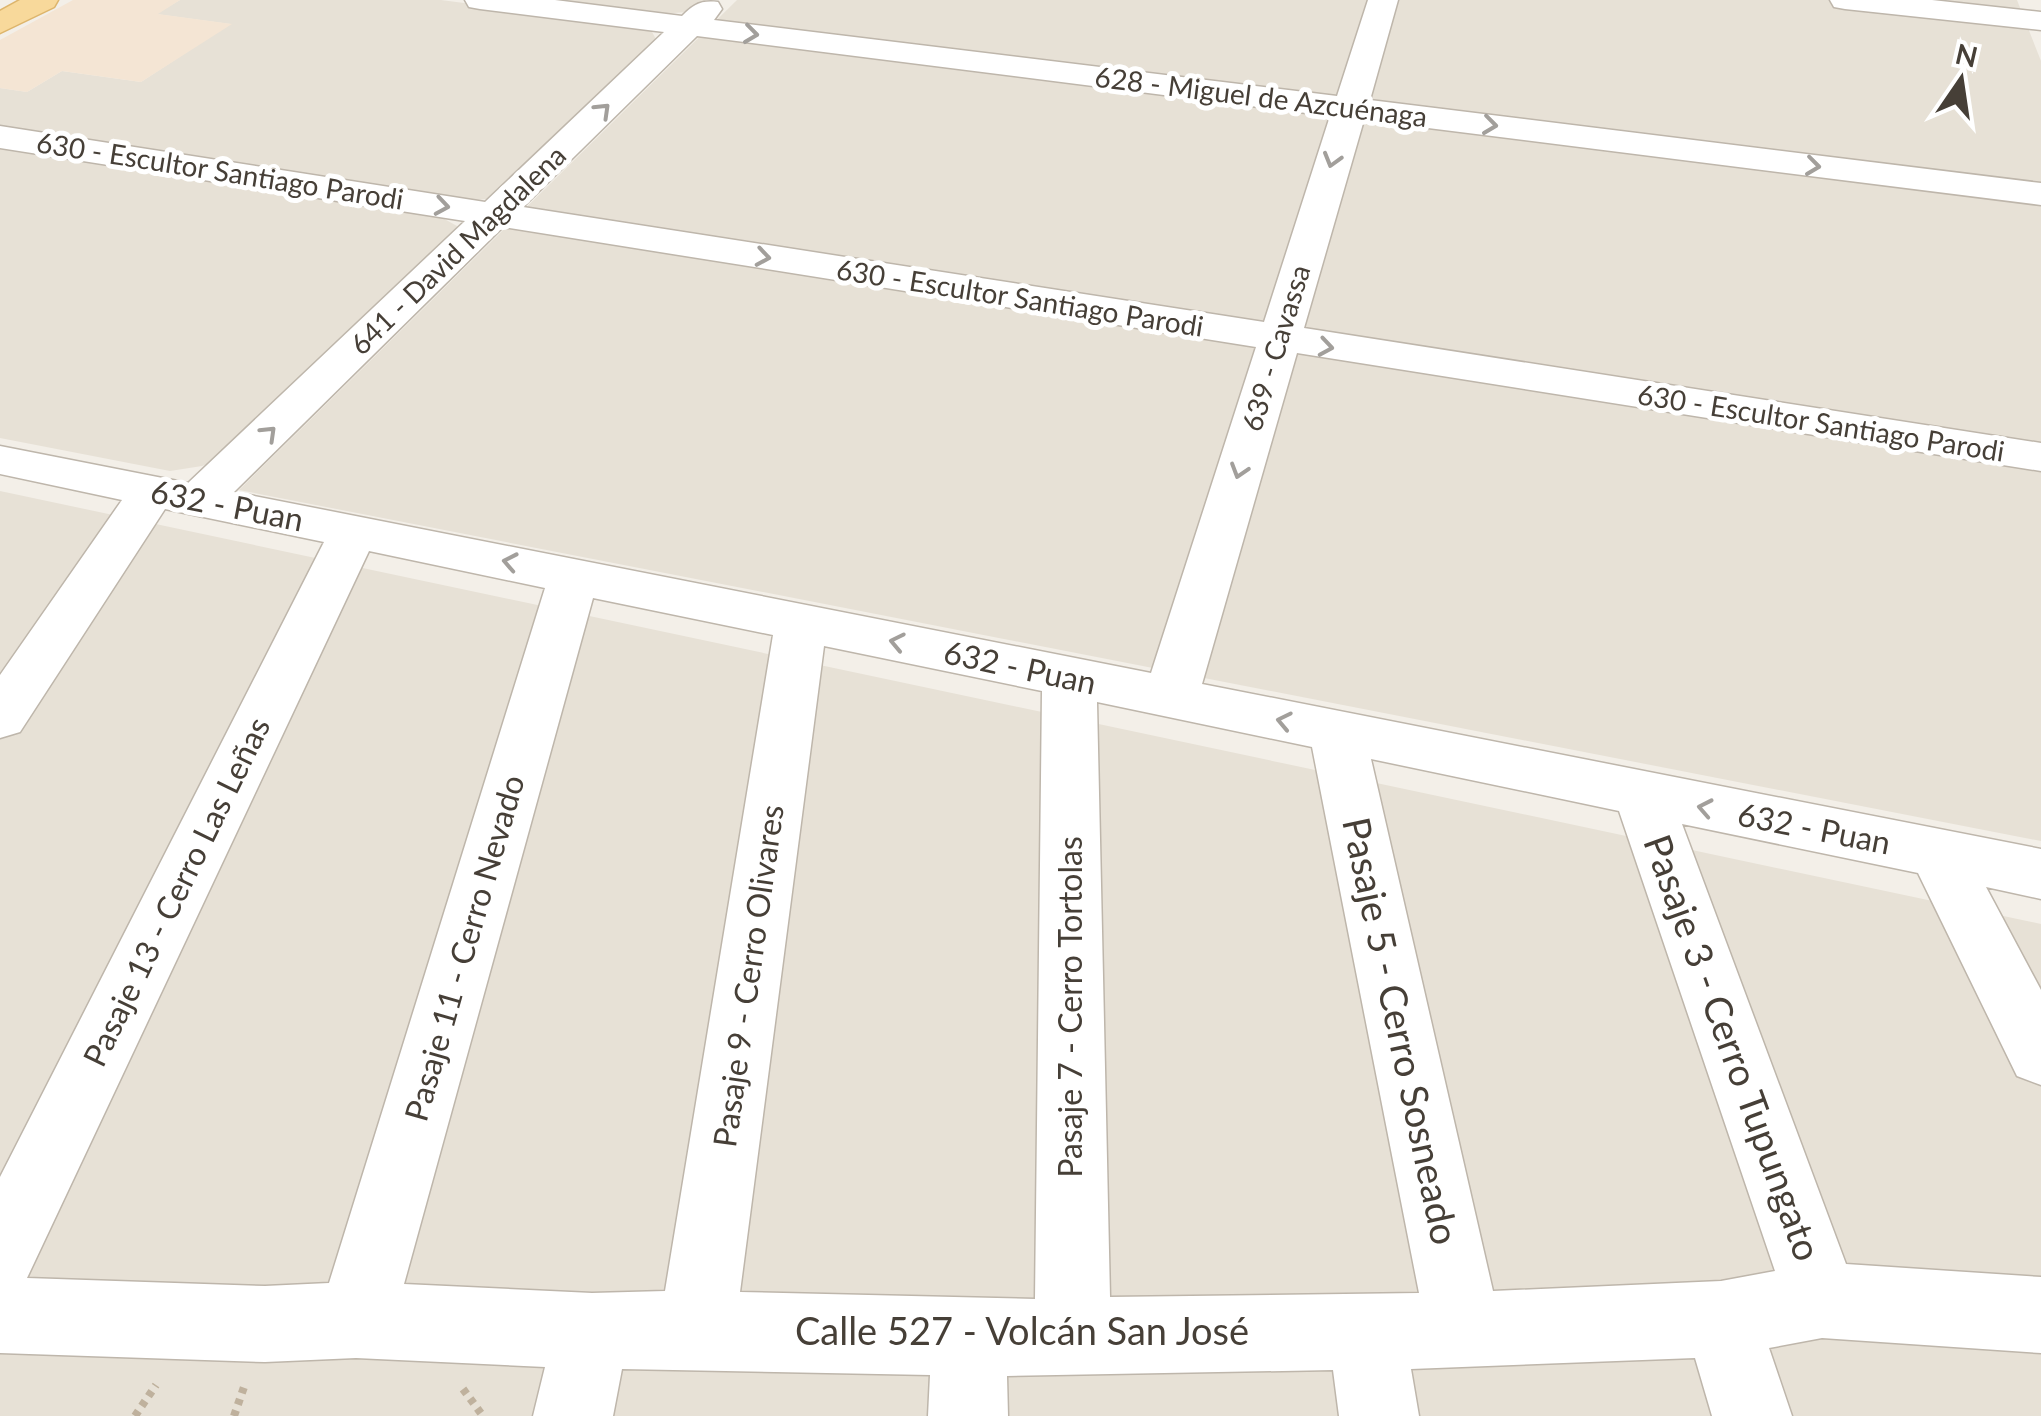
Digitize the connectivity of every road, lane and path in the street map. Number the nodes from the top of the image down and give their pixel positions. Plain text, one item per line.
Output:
1 (43, 0) edge
2 (480, 0) edge
3 (1383, 0) edge
4 (1846, 0) edge
5 (703, 13) edge
6 (2041, 21) edge
7 (0, 24) edge
8 (1348, 107) junction
9 (0, 137) edge
10 (2041, 194) edge
11 (496, 214) junction
12 (1279, 340) junction
13 (2041, 457) edge
14 (0, 460) edge
15 (175, 496) junction
16 (354, 531) junction
17 (574, 575) junction
18 (801, 622) junction
19 (1068, 678) junction
20 (1171, 698) junction
21 (0, 718) edge
22 (1337, 732) junction
23 (1643, 796) junction
24 (1938, 854) junction
25 (2041, 874) edge
26 (2041, 1055) edge
27 (0, 1254) edge
28 (1822, 1300) junction
29 (0, 1315) edge
30 (2041, 1315) edge
31 (1721, 1319) junction
32 (356, 1320) junction
33 (697, 1329) junction
34 (1464, 1330) junction
35 (592, 1331) junction
36 (1366, 1331) junction
37 (1073, 1336) junction
38 (969, 1338) junction
39 (573, 1416) edge
40 (968, 1416) edge
41 (1378, 1416) edge
42 (1752, 1416) edge

1 - 7 main road
2 - 5 street, 628 - Miguel de Azcuénaga
3 - 8 street, 639 - Cavassa
4 - 6 street
5 -> 8 street, 628 - Miguel de Azcuénaga
11 -> 5 street, 641 - David Magdalena
8 -> 10 street, 628 - Miguel de Azcuénaga
8 -> 12 street, 639 - Cavassa
9 -> 11 street, 630 - Escultor Santiago Parodi
11 -> 12 street, 630 - Escultor Santiago Parodi
15 -> 11 street, 641 - David Magdalena
12 -> 13 street, 630 - Escultor Santiago Parodi
12 -> 20 street, 639 - Cavassa
14 - 15 street, 632 - Puan
15 - 16 street, 632 - Puan
15 - 21 street, 641 - David Magdalena
17 -> 16 street, 632 - Puan
16 - 27 street, Pasaje 13 - Cerro Las Leñas
17 - 18 street, 632 - Puan
17 - 32 street, Pasaje 11 - Cerro Nevado
19 -> 18 street, 632 - Puan
18 - 33 street, Pasaje 9 - Cerro Olivares
19 - 20 street, 632 - Puan
19 - 37 street, Pasaje 7 - Cerro Tortolas
22 -> 20 street, 632 - Puan
22 - 23 street, 632 - Puan
22 - 34 street, Pasaje 5 - Cerro Sosneado
24 -> 23 street, 632 - Puan
23 - 28 street, Pasaje 3 - Cerro Tupungato
24 - 25 street, 632 - Puan
24 - 26 street
28 - 30 street, Calle 527 - Volcán San José
28 - 31 street, Calle 527 - Volcán San José
29 - 32 street, Calle 527 - Volcán San José
31 - 34 street, Calle 527 - Volcán San José
31 - 42 street
32 - 35 street, Calle 527 - Volcán San José
33 - 35 street, Calle 527 - Volcán San José
33 - 38 street, Calle 527 - Volcán San José
34 - 36 street, Calle 527 - Volcán San José
35 - 39 street
36 - 37 street, Calle 527 - Volcán San José
36 - 41 street
37 - 38 street, Calle 527 - Volcán San José
38 - 40 street

